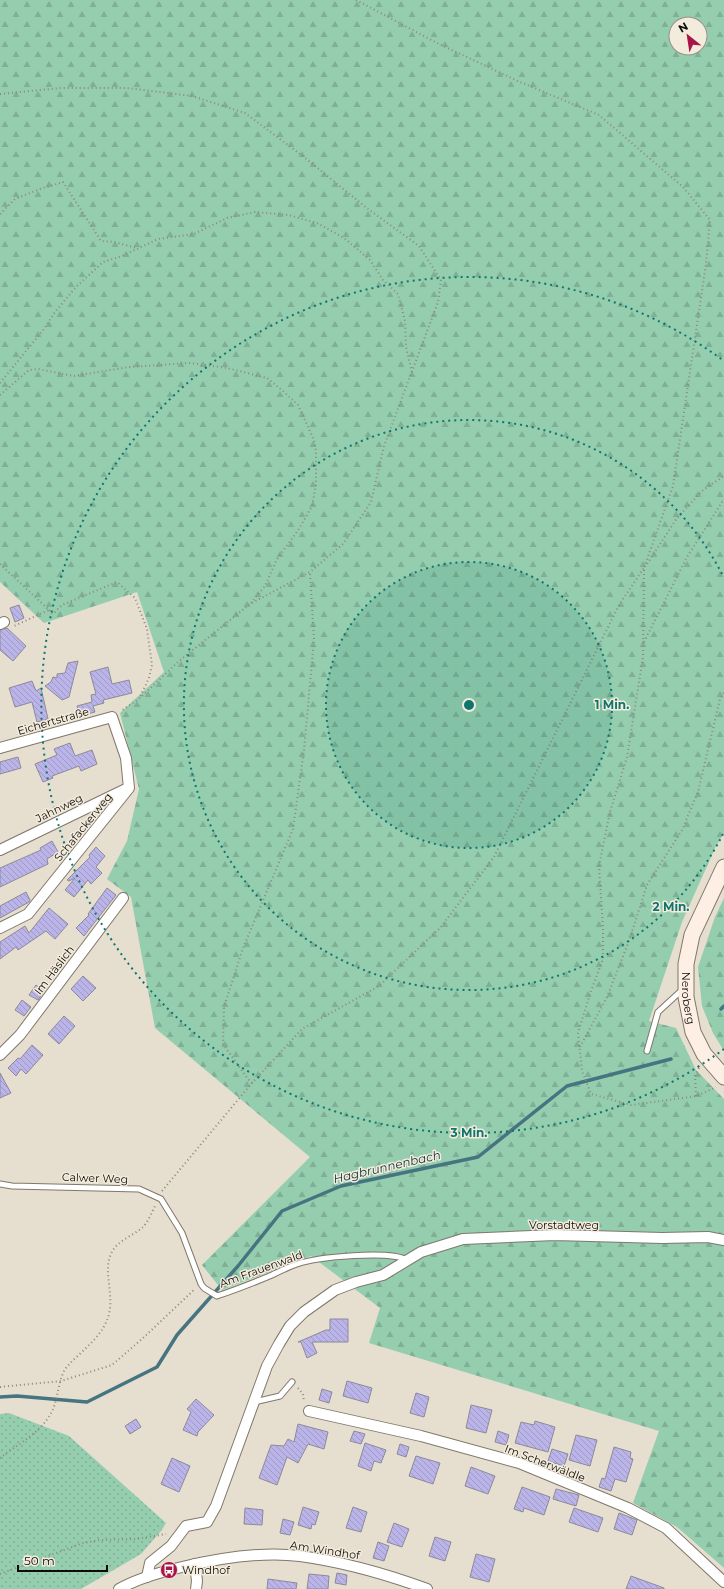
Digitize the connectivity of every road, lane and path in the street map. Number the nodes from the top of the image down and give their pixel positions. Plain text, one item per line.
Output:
1 (356, 0) edge
2 (1, 94) edge
3 (0, 214) edge
4 (138, 248) junction
5 (412, 372) junction
6 (0, 383) edge
7 (0, 395) edge
8 (724, 476) edge
9 (724, 499) edge
10 (0, 564) edge
11 (644, 568) junction
12 (310, 572) junction
13 (250, 604) junction
14 (49, 610) junction
15 (2, 623) edge
16 (643, 657) junction
17 (724, 692) edge
18 (140, 698) junction
19 (112, 717) junction
20 (0, 748) edge
21 (129, 788) junction
22 (0, 850) edge
23 (724, 867) edge
24 (123, 898) dead end
25 (0, 928) edge
26 (686, 986) junction
27 (579, 1048) junction
28 (647, 1051) dead end
29 (0, 1055) edge
30 (721, 1082) edge
31 (252, 1083) junction
32 (0, 1184) edge
33 (154, 1197) junction
34 (724, 1240) edge
35 (407, 1260) junction
36 (202, 1286) junction
37 (61, 1381) junction
38 (292, 1382) joint
39 (0, 1387) edge
40 (254, 1402) junction
41 (306, 1407) joint
42 (0, 1458) edge
43 (175, 1541) junction
44 (196, 1564) junction
45 (0, 1574) edge
46 (147, 1577) junction
47 (724, 1582) edge
48 (119, 1589) edge
49 (196, 1589) edge
50 (427, 1589) edge

1 - 11 path
2 - 5 path
3 - 4 path
4 - 5 path
4 - 6 path
5 - 12 path
7 - 13 path
8 - 11 path
9 - 16 path
10 - 14 path
11 - 16 path
11 - 31 path
12 - 13 path
12 - 31 path
13 - 18 path
14 - 15 path
14 - 18 path
16 - 27 path
17 - 27 path
18 - 19 path
19 - 20 street, Eichertstraße
19 - 21 street
21 - 22 street, Jahnweg
21 - 25 street, Schafackerweg
23 - 26 street, Neroberg
24 - 29 street, Im Häslich
26 - 28 lane
26 - 30 street, Neroberg
27 - 30 path
31 - 33 path
32 - 33 lane, Calwer Weg
33 - 36 lane, Calwer Weg
33 - 37 path
34 - 35 street, Vorstadtweg
35 - 36 lane, Am Frauenwald
35 - 40 street
36 - 37 path
37 - 39 path
37 - 42 path
38 - 40 lane
38 - 41 path
40 - 43 street
41 - 47 street, Im Scherwäldle
43 - 45 path
43 - 46 street
44 - 46 street, Am Windhof
44 - 49 street
44 - 50 street, Am Windhof
46 - 48 street, Am Windhof

